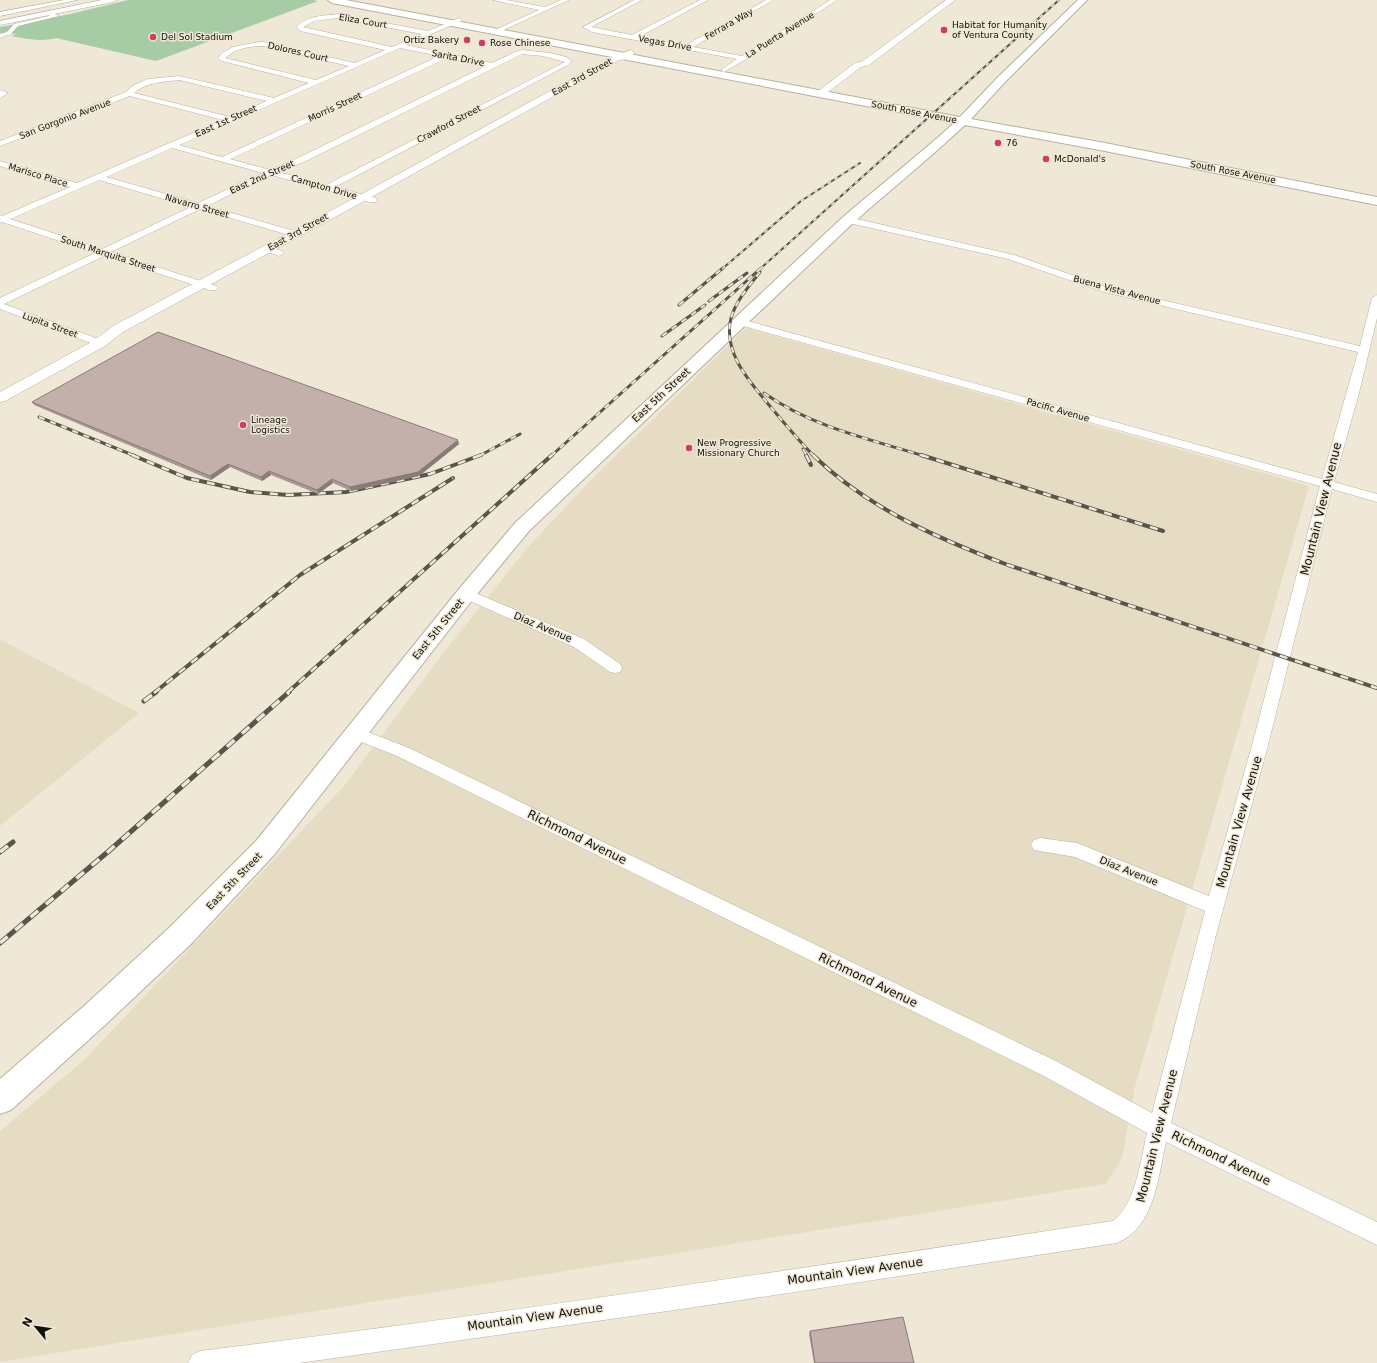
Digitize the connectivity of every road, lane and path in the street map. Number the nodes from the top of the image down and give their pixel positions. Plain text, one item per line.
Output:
1 (74, 0) edge
2 (97, 0) edge
3 (113, 0) edge
4 (332, 0) edge
5 (354, 0) edge
6 (496, 0) edge
7 (566, 0) edge
8 (639, 0) edge
9 (705, 0) edge
10 (770, 0) edge
11 (831, 0) edge
12 (951, 0) edge
13 (1083, 0) edge
14 (546, 9) junction
15 (51, 14) junction
16 (0, 18) edge
17 (456, 22) junction
18 (501, 30) junction
19 (429, 33) junction
20 (515, 35) junction
21 (0, 36) edge
22 (634, 37) junction
23 (564, 40) junction
24 (688, 47) junction
25 (395, 48) junction
26 (447, 55) junction
27 (627, 55) junction
28 (744, 58) junction
29 (568, 60) joint
30 (355, 65) junction
31 (494, 65) junction
32 (724, 70) junction
33 (316, 82) junction
34 (0, 92) edge
35 (826, 92) junction
36 (129, 94) junction
37 (0, 96) edge
38 (273, 100) junction
39 (960, 118) junction
40 (229, 120) junction
41 (0, 144) edge
42 (170, 145) junction
43 (1114, 149) junction
44 (223, 159) junction
45 (1205, 161) junction
46 (0, 163) edge
47 (271, 172) junction
48 (98, 177) junction
49 (77, 186) junction
50 (328, 187) junction
51 (1377, 195) edge
52 (368, 199) junction
53 (1377, 201) edge
54 (198, 206) junction
55 (1, 219) edge
56 (848, 220) junction
57 (294, 234) junction
58 (273, 251) junction
59 (103, 252) junction
60 (207, 286) junction
61 (1377, 298) edge
62 (0, 302) edge
63 (0, 306) edge
64 (740, 322) junction
65 (100, 344) junction
66 (1364, 350) junction
67 (0, 398) edge
68 (1328, 485) junction
69 (1377, 498) edge
70 (466, 594) junction
71 (615, 668) dead end
72 (356, 733) junction
73 (1040, 845) dead end
74 (1215, 907) junction
75 (0, 1099) edge
76 (1160, 1128) junction
77 (1377, 1234) edge
78 (200, 1363) edge

1 - 16 street
2 - 16 street
3 - 15 street
4 - 17 main road
5 - 17 main road
6 - 14 street
7 - 14 street
8 - 22 street, Vegas Drive
9 - 22 street
10 - 24 street, Ferrara Way
11 - 28 street, La Puerta Avenue
12 - 35 street
13 - 39 main road, East 5th Street
14 - 18 street
15 - 16 street
15 - 21 street
17 - 18 main road, South Rose Avenue
17 - 19 street, East 1st Street
18 - 20 main road, South Rose Avenue
18 - 23 main road, South Rose Avenue
19 - 25 street, East 1st Street
19 - 25 street, Eliza Court
20 - 23 main road
20 - 27 main road, South Rose Avenue
22 - 24 street, Vegas Drive
23 - 27 main road, South Rose Avenue
24 - 28 street, Vegas Drive
25 - 26 street, Sarita Drive
25 - 30 street, East 1st Street
26 - 31 street, Sarita Drive
26 - 44 street, Morris Street
27 - 32 main road, South Rose Avenue
27 - 35 main road, South Rose Avenue
27 - 52 street, East 3rd Street
28 - 32 street, La Puerta Avenue
29 - 31 street, East 2nd Street
29 - 50 street, Crawford Street
30 - 33 street, East 1st Street
30 - 33 street, Dolores Court
31 - 47 street, East 2nd Street
32 - 35 main road, South Rose Avenue
33 - 38 street, East 1st Street
34 - 37 street
35 - 39 main road, South Rose Avenue
36 - 38 street, San Gorgonio Avenue
36 - 40 street
36 - 41 street, San Gorgonio Avenue
38 - 40 street, East 1st Street
39 - 43 main road, South Rose Avenue
39 - 45 main road, South Rose Avenue
39 - 56 main road, East 5th Street
40 - 42 street, East 1st Street
42 - 44 street, Campton Drive
42 - 48 street, East 1st Street
43 - 45 main road
43 - 53 main road, South Rose Avenue
44 - 47 street, Campton Drive
45 - 51 main road, South Rose Avenue
46 - 49 street, Marisco Place
47 - 50 street, Campton Drive
47 - 54 street, East 2nd Street
48 - 49 street, East 1st Street
48 - 54 street, Navarro Street
49 - 55 street, East 1st Street
50 - 52 street, Campton Drive
52 - 57 street, East 3rd Street
52 - 58 street, East 3rd Street
54 - 57 street, Navarro Street
54 - 59 street, East 2nd Street
55 - 59 street, South Marquita Street
56 - 64 main road, East 5th Street
56 - 66 street, Buena Vista Avenue
57 - 58 street, East 3rd Street
58 - 60 street, East 3rd Street
59 - 60 street, South Marquita Street
59 - 62 street, East 2nd Street
60 - 65 street, East 3rd Street
61 - 66 street, Mountain View Avenue
63 - 65 street, Lupita Street
64 - 68 street, Pacific Avenue
64 - 70 main road, East 5th Street
65 - 67 street, East 3rd Street
66 - 68 street, Mountain View Avenue
68 - 69 street, Pacific Avenue
68 - 74 street, Mountain View Avenue
70 - 71 street, Diaz Avenue
70 - 72 main road, East 5th Street
72 - 75 main road, East 5th Street
72 - 76 street, Richmond Avenue
73 - 74 street, Diaz Avenue
74 - 76 street, Mountain View Avenue
76 - 77 street, Richmond Avenue
76 - 78 street, Mountain View Avenue

